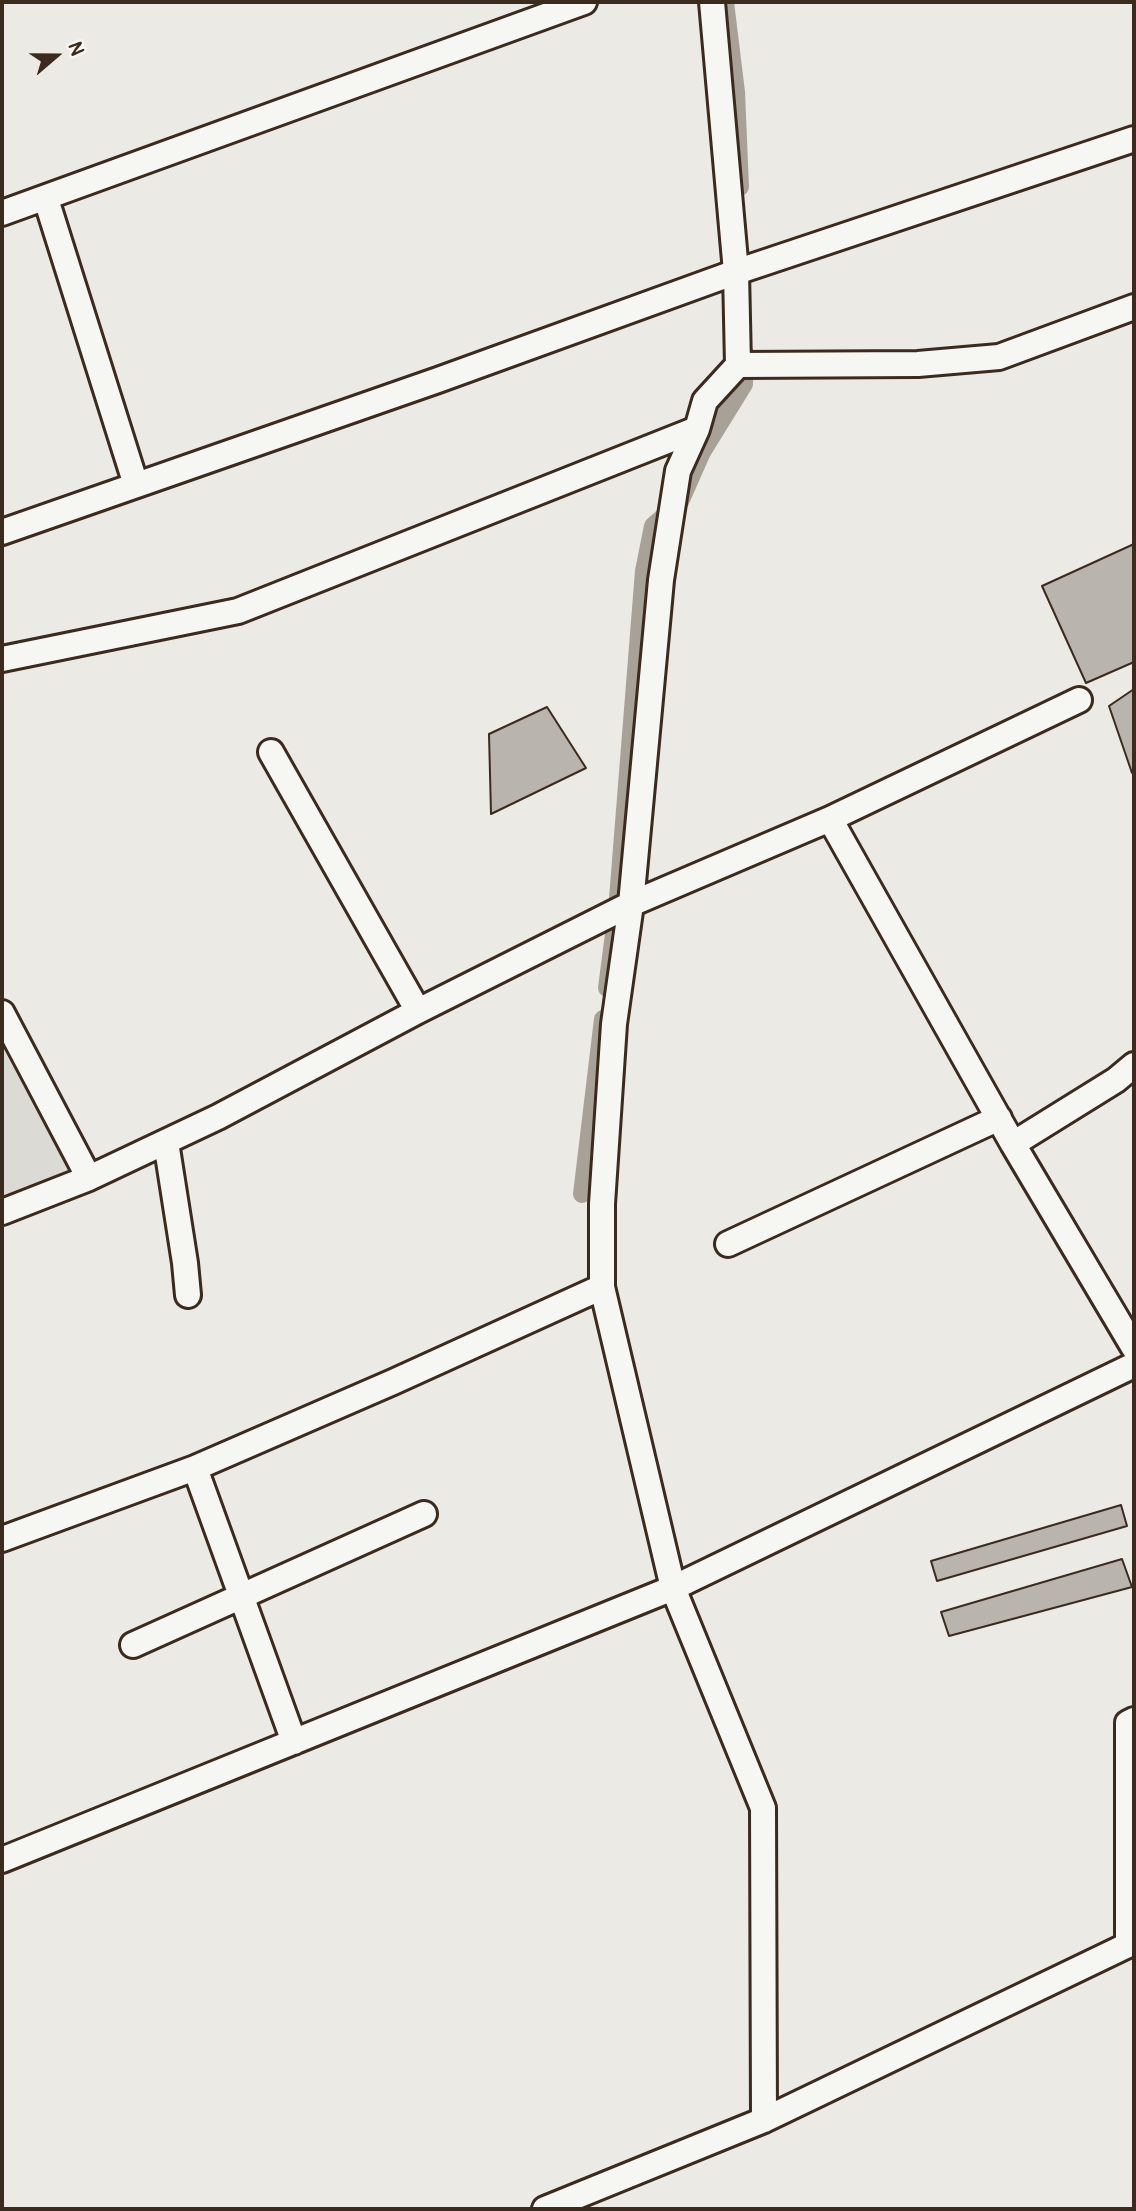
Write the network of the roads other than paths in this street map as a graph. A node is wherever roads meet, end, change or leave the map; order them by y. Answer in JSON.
{"nodes":[{"id":1,"x":584,"y":2,"type":"edge"},
{"id":2,"x":712,"y":2,"type":"edge"},
{"id":3,"x":1134,"y":139,"type":"edge"},
{"id":4,"x":46,"y":199,"type":"junction"},
{"id":5,"x":2,"y":213,"type":"edge"},
{"id":6,"x":736,"y":272,"type":"junction"},
{"id":7,"x":1134,"y":307,"type":"edge"},
{"id":8,"x":737,"y":365,"type":"junction"},
{"id":9,"x":697,"y":429,"type":"junction"},
{"id":10,"x":136,"y":485,"type":"junction"},
{"id":11,"x":2,"y":532,"type":"edge"},
{"id":12,"x":2,"y":659,"type":"edge"},
{"id":13,"x":1079,"y":700,"type":"dead end"},
{"id":14,"x":271,"y":752,"type":"dead end"},
{"id":15,"x":830,"y":819,"type":"junction"},
{"id":16,"x":631,"y":904,"type":"junction"},
{"id":17,"x":418,"y":1011,"type":"junction"},
{"id":18,"x":2,"y":1013,"type":"edge"},
{"id":19,"x":1134,"y":1065,"type":"edge"},
{"id":20,"x":999,"y":1118,"type":"junction"},
{"id":21,"x":166,"y":1142,"type":"junction"},
{"id":22,"x":1013,"y":1143,"type":"junction"},
{"id":23,"x":89,"y":1178,"type":"junction"},
{"id":24,"x":2,"y":1212,"type":"edge"},
{"id":25,"x":728,"y":1244,"type":"dead end"},
{"id":26,"x":602,"y":1287,"type":"junction"},
{"id":27,"x":188,"y":1295,"type":"dead end"},
{"id":28,"x":1134,"y":1348,"type":"edge"},
{"id":29,"x":1134,"y":1365,"type":"edge"},
{"id":30,"x":195,"y":1468,"type":"junction"},
{"id":31,"x":424,"y":1514,"type":"dead end"},
{"id":32,"x":2,"y":1539,"type":"edge"},
{"id":33,"x":673,"y":1588,"type":"junction"},
{"id":34,"x":243,"y":1595,"type":"junction"},
{"id":35,"x":133,"y":1645,"type":"dead end"},
{"id":36,"x":1134,"y":1720,"type":"edge"},
{"id":37,"x":294,"y":1742,"type":"junction"},
{"id":38,"x":2,"y":1860,"type":"edge"},
{"id":39,"x":1131,"y":1947,"type":"edge"},
{"id":40,"x":764,"y":2120,"type":"junction"},
{"id":41,"x":545,"y":2209,"type":"edge"}],
"edges":[{"from":1,"to":4,"type":"street"},
{"from":2,"to":6,"type":"street"},
{"from":3,"to":6,"type":"street"},
{"from":4,"to":5,"type":"street"},
{"from":4,"to":10,"type":"street"},
{"from":6,"to":8,"type":"street"},
{"from":6,"to":10,"type":"street"},
{"from":7,"to":8,"type":"street"},
{"from":8,"to":9,"type":"street"},
{"from":9,"to":12,"type":"street"},
{"from":9,"to":16,"type":"street"},
{"from":10,"to":11,"type":"street"},
{"from":13,"to":15,"type":"street"},
{"from":14,"to":17,"type":"street"},
{"from":15,"to":16,"type":"street"},
{"from":15,"to":20,"type":"street"},
{"from":16,"to":17,"type":"street"},
{"from":16,"to":26,"type":"street"},
{"from":17,"to":21,"type":"street"},
{"from":18,"to":23,"type":"street"},
{"from":19,"to":22,"type":"street"},
{"from":20,"to":22,"type":"street"},
{"from":20,"to":25,"type":"street"},
{"from":21,"to":23,"type":"street"},
{"from":21,"to":27,"type":"street"},
{"from":22,"to":28,"type":"street"},
{"from":23,"to":24,"type":"street"},
{"from":26,"to":30,"type":"street"},
{"from":26,"to":33,"type":"street"},
{"from":29,"to":33,"type":"street"},
{"from":30,"to":32,"type":"street"},
{"from":30,"to":34,"type":"street"},
{"from":31,"to":34,"type":"street"},
{"from":33,"to":37,"type":"street"},
{"from":33,"to":40,"type":"street"},
{"from":34,"to":35,"type":"street"},
{"from":34,"to":37,"type":"street"},
{"from":36,"to":39,"type":"street"},
{"from":37,"to":38,"type":"street"},
{"from":39,"to":40,"type":"street"},
{"from":40,"to":41,"type":"street"}]}
